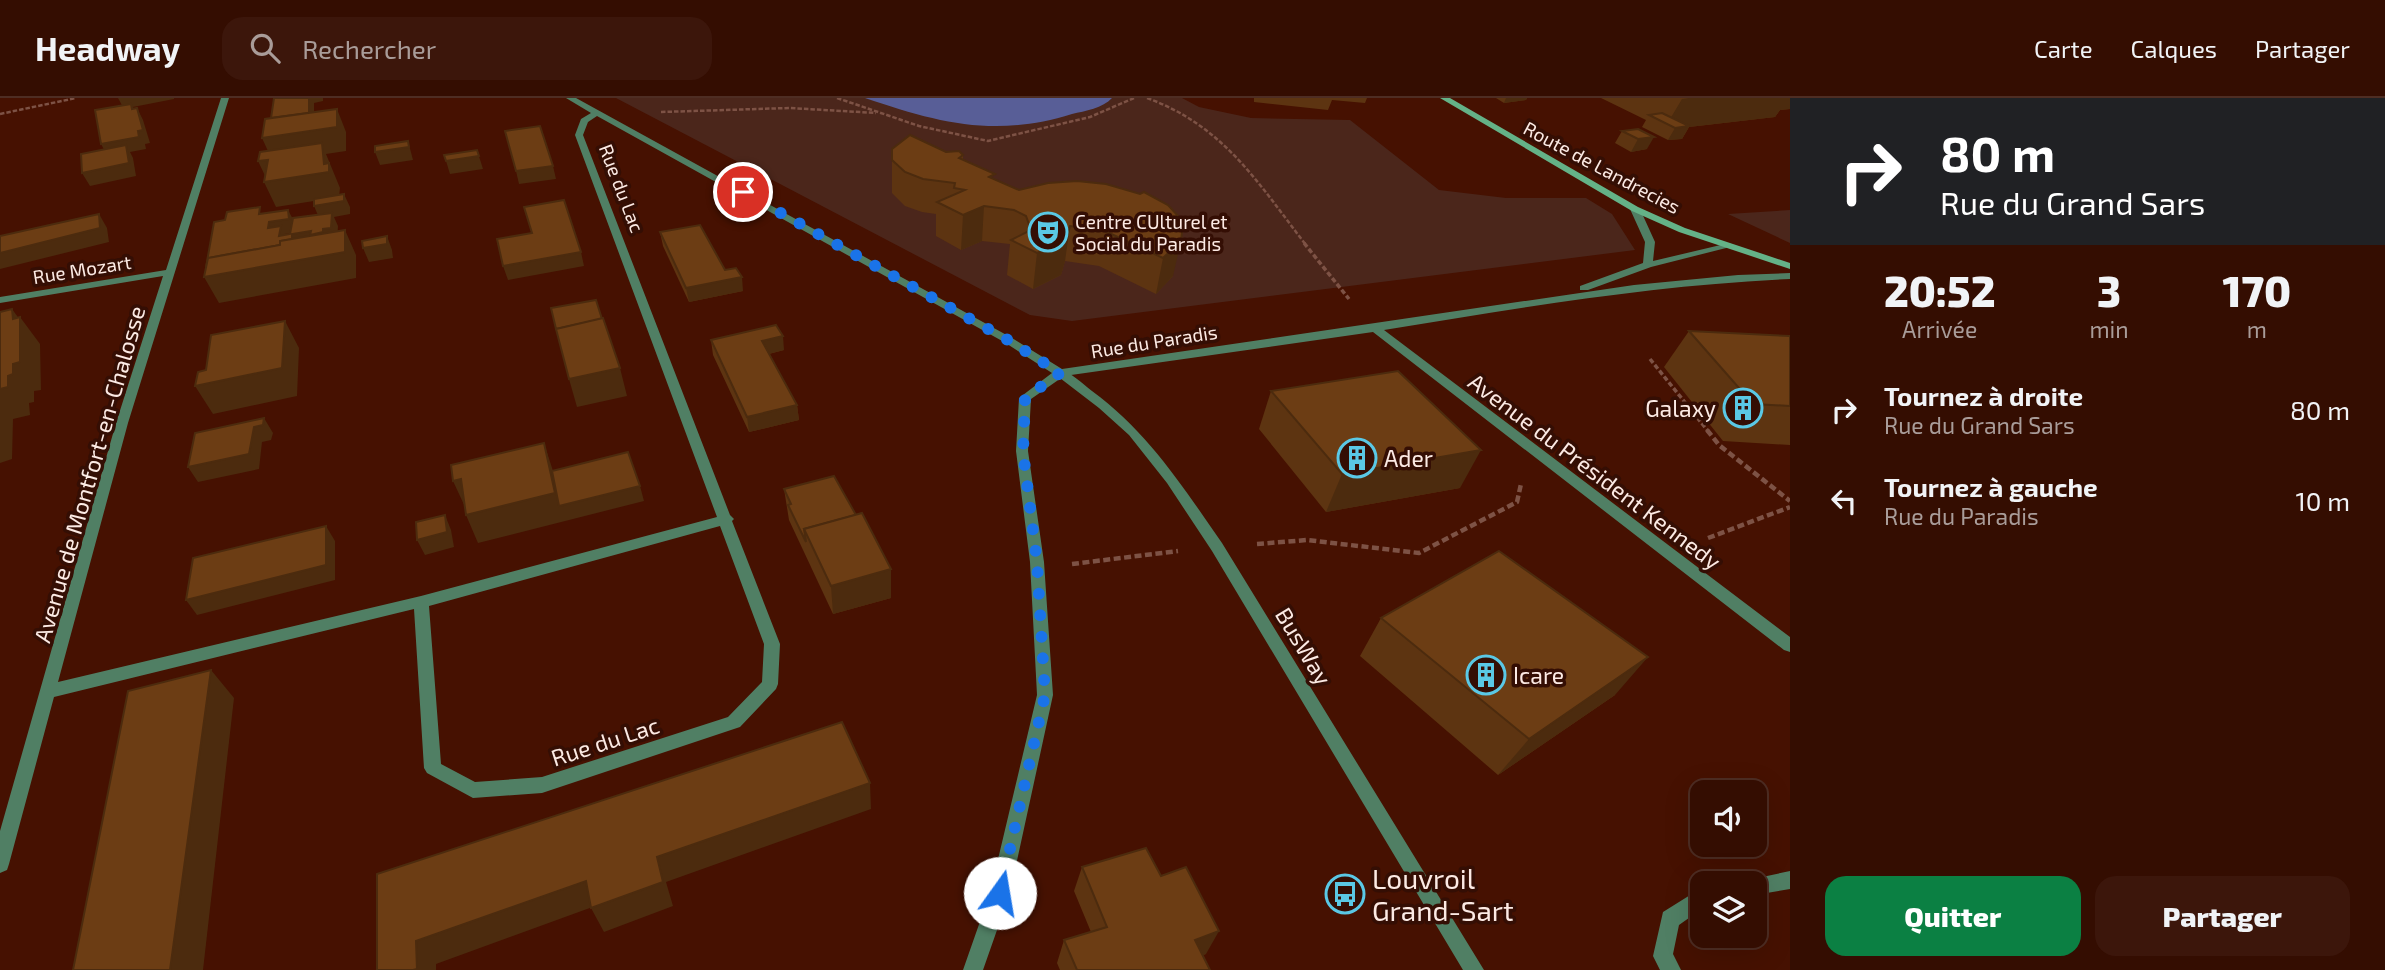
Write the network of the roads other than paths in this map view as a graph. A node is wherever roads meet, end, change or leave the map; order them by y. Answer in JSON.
{"nodes":[{"id":1,"x":225,"y":98,"type":"edge"},
{"id":2,"x":570,"y":98,"type":"edge"},
{"id":3,"x":1444,"y":98,"type":"edge"},
{"id":4,"x":597,"y":113,"type":"junction"},
{"id":5,"x":1635,"y":209,"type":"junction"},
{"id":6,"x":1729,"y":246,"type":"junction"},
{"id":7,"x":1648,"y":265,"type":"junction"},
{"id":8,"x":1790,"y":266,"type":"edge"},
{"id":9,"x":169,"y":272,"type":"junction"},
{"id":10,"x":1790,"y":276,"type":"edge"},
{"id":11,"x":1560,"y":297,"type":"junction"},
{"id":12,"x":0,"y":300,"type":"edge"},
{"id":13,"x":1375,"y":328,"type":"junction"},
{"id":14,"x":1060,"y":373,"type":"junction"},
{"id":15,"x":727,"y":519,"type":"junction"},
{"id":16,"x":421,"y":602,"type":"junction"},
{"id":17,"x":1790,"y":646,"type":"edge"},
{"id":18,"x":50,"y":691,"type":"junction"},
{"id":19,"x":0,"y":864,"type":"edge"},
{"id":20,"x":1790,"y":880,"type":"edge"},
{"id":21,"x":1767,"y":884,"type":"edge"},
{"id":22,"x":1690,"y":905,"type":"edge"},
{"id":23,"x":973,"y":970,"type":"edge"},
{"id":24,"x":1474,"y":970,"type":"edge"},
{"id":25,"x":1671,"y":970,"type":"edge"}],
"edges":[{"from":1,"to":9,"type":"street","name":"Avenue de Montfort-en-Chalosse"},
{"from":2,"to":4,"type":"street"},
{"from":3,"to":5,"type":"main road","name":"Route de Landrecies"},
{"from":4,"to":14,"type":"street"},
{"from":4,"to":15,"type":"street","name":"Rue du Lac"},
{"from":5,"to":6,"type":"main road","name":"Route de Landrecies"},
{"from":5,"to":7,"type":"street"},
{"from":6,"to":7,"type":"street","name":"Rue du Paradis"},
{"from":6,"to":8,"type":"main road","name":"Route de Landrecies"},
{"from":7,"to":11,"type":"street","name":"Rue du Paradis"},
{"from":9,"to":12,"type":"street","name":"Rue Mozart"},
{"from":9,"to":18,"type":"street","name":"Avenue de Montfort-en-Chalosse"},
{"from":10,"to":11,"type":"street","name":"Rue du Paradis"},
{"from":11,"to":13,"type":"street","name":"Rue du Paradis"},
{"from":13,"to":14,"type":"street","name":"Rue du Paradis"},
{"from":13,"to":17,"type":"street","name":"Avenue du Président Kennedy"},
{"from":14,"to":23,"type":"street"},
{"from":14,"to":24,"type":"street","name":"BusWay"},
{"from":15,"to":16,"type":"street"},
{"from":15,"to":16,"type":"street","name":"Rue du Lac"},
{"from":16,"to":18,"type":"street"},
{"from":18,"to":19,"type":"street","name":"Avenue de Montfort-en-Chalosse"},
{"from":20,"to":21,"type":"street"},
{"from":22,"to":25,"type":"street"}]}
